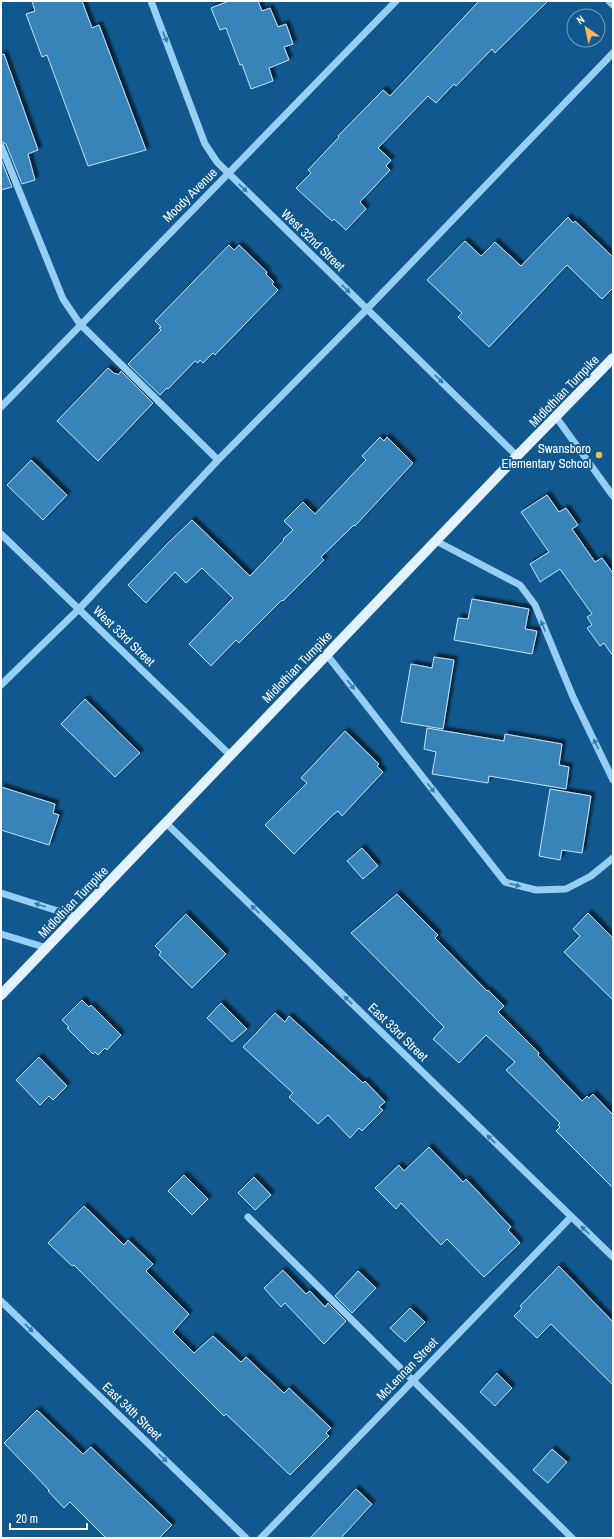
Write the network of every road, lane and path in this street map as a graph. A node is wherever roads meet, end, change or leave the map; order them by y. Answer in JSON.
{"nodes":[{"id":1,"x":151,"y":1,"type":"edge"},
{"id":2,"x":396,"y":1,"type":"edge"},
{"id":3,"x":609,"y":1,"type":"edge"},
{"id":4,"x":613,"y":5,"type":"edge"},
{"id":5,"x":613,"y":53,"type":"edge"},
{"id":6,"x":1,"y":146,"type":"edge"},
{"id":7,"x":228,"y":174,"type":"junction"},
{"id":8,"x":367,"y":309,"type":"junction"},
{"id":9,"x":80,"y":324,"type":"junction"},
{"id":10,"x":613,"y":358,"type":"edge"},
{"id":11,"x":1,"y":407,"type":"edge"},
{"id":12,"x":556,"y":417,"type":"junction"},
{"id":13,"x":517,"y":456,"type":"junction"},
{"id":14,"x":218,"y":460,"type":"junction"},
{"id":15,"x":613,"y":496,"type":"edge"},
{"id":16,"x":1,"y":534,"type":"edge"},
{"id":17,"x":436,"y":541,"type":"junction"},
{"id":18,"x":79,"y":609,"type":"junction"},
{"id":19,"x":327,"y":655,"type":"junction"},
{"id":20,"x":1,"y":685,"type":"edge"},
{"id":21,"x":230,"y":756,"type":"junction"},
{"id":22,"x":613,"y":780,"type":"edge"},
{"id":23,"x":166,"y":823,"type":"junction"},
{"id":24,"x":613,"y":858,"type":"edge"},
{"id":25,"x":1,"y":893,"type":"edge"},
{"id":26,"x":77,"y":917,"type":"junction"},
{"id":27,"x":1,"y":934,"type":"edge"},
{"id":28,"x":47,"y":948,"type":"junction"},
{"id":29,"x":1,"y":995,"type":"edge"},
{"id":30,"x":248,"y":1217,"type":"dead end"},
{"id":31,"x":571,"y":1217,"type":"junction"},
{"id":32,"x":613,"y":1257,"type":"edge"},
{"id":33,"x":1,"y":1301,"type":"edge"},
{"id":34,"x":413,"y":1380,"type":"junction"},
{"id":35,"x":246,"y":1538,"type":"edge"},
{"id":36,"x":261,"y":1538,"type":"edge"},
{"id":37,"x":572,"y":1538,"type":"edge"}],
"edges":[{"from":1,"to":7,"type":"street","name":"West 32nd Street","one_way":true},
{"from":2,"to":7,"type":"street","name":"Moody Avenue"},
{"from":3,"to":4,"type":"street"},
{"from":5,"to":8,"type":"street"},
{"from":6,"to":9,"type":"street"},
{"from":7,"to":8,"type":"street","name":"West 32nd Street","one_way":true},
{"from":7,"to":9,"type":"street","name":"Moody Avenue"},
{"from":8,"to":13,"type":"street","name":"West 32nd Street","one_way":true},
{"from":8,"to":14,"type":"street"},
{"from":9,"to":11,"type":"street","name":"Moody Avenue"},
{"from":9,"to":14,"type":"street"},
{"from":10,"to":12,"type":"main road","name":"Midlothian Turnpike"},
{"from":12,"to":13,"type":"main road","name":"Midlothian Turnpike"},
{"from":12,"to":15,"type":"street"},
{"from":13,"to":17,"type":"main road","name":"Midlothian Turnpike"},
{"from":14,"to":18,"type":"street"},
{"from":16,"to":18,"type":"street","name":"West 33rd Street"},
{"from":17,"to":19,"type":"main road","name":"Midlothian Turnpike"},
{"from":22,"to":17,"type":"street","one_way":true},
{"from":18,"to":20,"type":"street"},
{"from":18,"to":21,"type":"street","name":"West 33rd Street"},
{"from":19,"to":21,"type":"main road","name":"Midlothian Turnpike"},
{"from":19,"to":24,"type":"street","one_way":true},
{"from":21,"to":23,"type":"main road","name":"Midlothian Turnpike"},
{"from":23,"to":26,"type":"main road","name":"Midlothian Turnpike"},
{"from":31,"to":23,"type":"street","name":"East 33rd Street","one_way":true},
{"from":26,"to":25,"type":"street","one_way":true},
{"from":26,"to":28,"type":"main road","name":"Midlothian Turnpike"},
{"from":27,"to":28,"type":"street"},
{"from":28,"to":29,"type":"main road","name":"Midlothian Turnpike"},
{"from":30,"to":34,"type":"street"},
{"from":32,"to":31,"type":"street","name":"East 33rd Street","one_way":true},
{"from":31,"to":34,"type":"street","name":"McLennan Street"},
{"from":33,"to":35,"type":"street","name":"East 34th Street","one_way":true},
{"from":34,"to":36,"type":"street","name":"McLennan Street"},
{"from":34,"to":37,"type":"street"}]}
